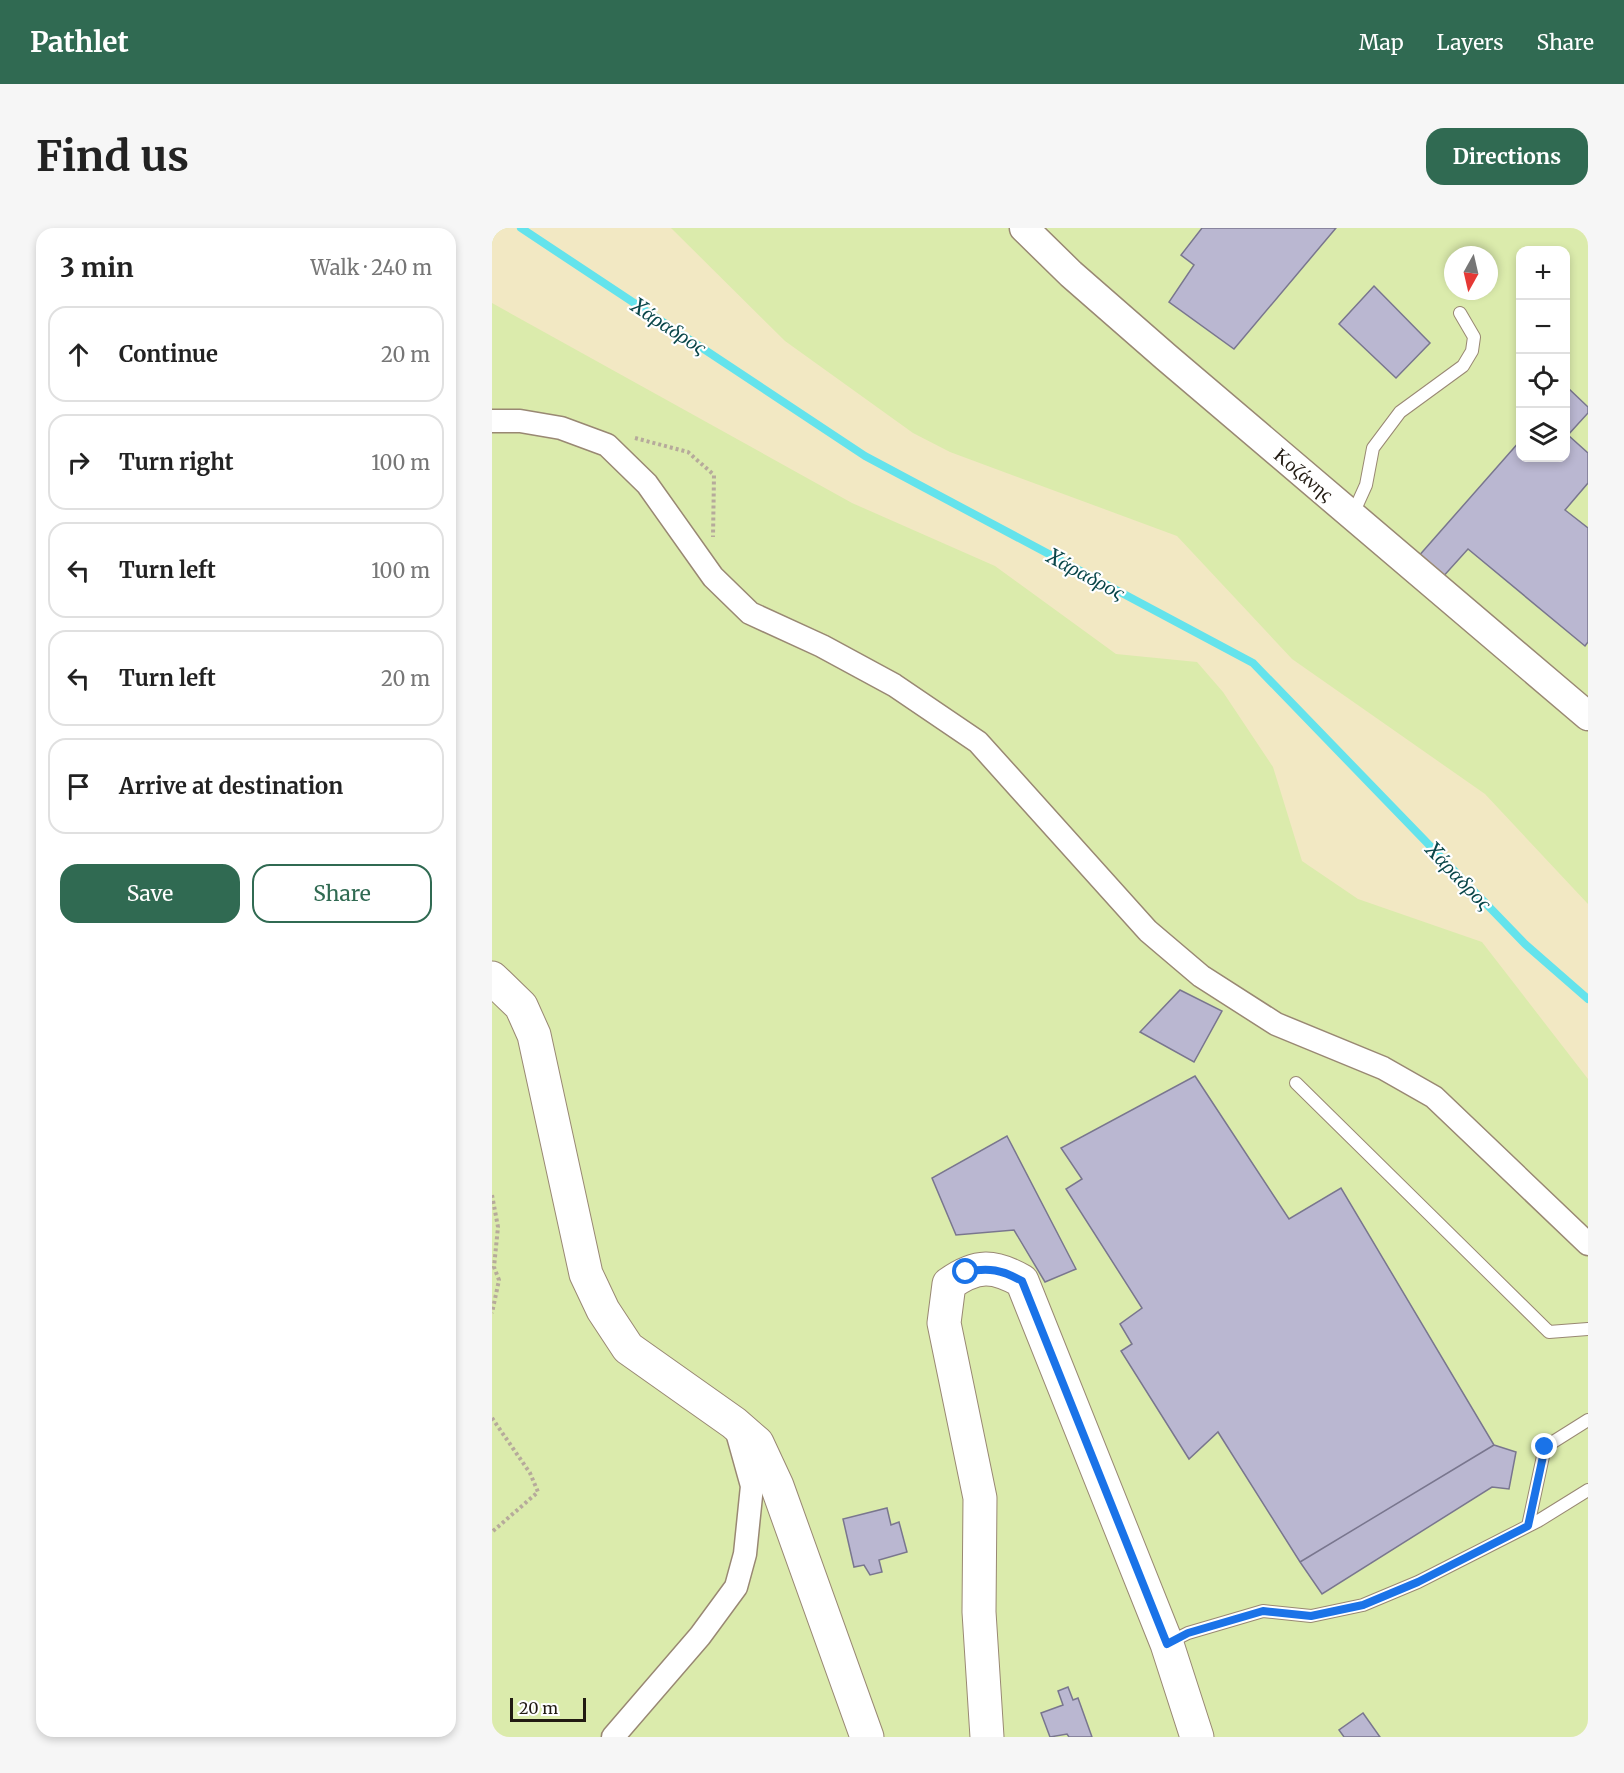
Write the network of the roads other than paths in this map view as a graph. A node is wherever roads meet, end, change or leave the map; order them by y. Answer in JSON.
{"nodes":[{"id":1,"x":1024,"y":228,"type":"edge"},
{"id":2,"x":1460,"y":313,"type":"dead end"},
{"id":3,"x":492,"y":421,"type":"edge"},
{"id":4,"x":1352,"y":516,"type":"junction"},
{"id":5,"x":1588,"y":716,"type":"edge"},
{"id":6,"x":492,"y":978,"type":"edge"},
{"id":7,"x":1296,"y":1083,"type":"dead end"},
{"id":8,"x":1588,"y":1244,"type":"edge"},
{"id":9,"x":1588,"y":1329,"type":"edge"},
{"id":10,"x":1588,"y":1420,"type":"edge"},
{"id":11,"x":734,"y":1423,"type":"junction"},
{"id":12,"x":1588,"y":1490,"type":"edge"},
{"id":13,"x":1528,"y":1526,"type":"junction"},
{"id":14,"x":1167,"y":1644,"type":"junction"},
{"id":15,"x":614,"y":1737,"type":"edge"},
{"id":16,"x":867,"y":1737,"type":"edge"},
{"id":17,"x":987,"y":1737,"type":"edge"},
{"id":18,"x":1197,"y":1737,"type":"edge"}],
"edges":[{"from":1,"to":4,"type":"street","name":"Κοζάνης"},
{"from":2,"to":4,"type":"lane"},
{"from":3,"to":8,"type":"street"},
{"from":4,"to":5,"type":"street","name":"Κοζάνης"},
{"from":6,"to":11,"type":"main road"},
{"from":7,"to":9,"type":"lane"},
{"from":10,"to":13,"type":"lane"},
{"from":11,"to":15,"type":"street"},
{"from":11,"to":16,"type":"main road"},
{"from":12,"to":13,"type":"lane"},
{"from":13,"to":14,"type":"lane"},
{"from":14,"to":17,"type":"main road"},
{"from":14,"to":18,"type":"main road"}]}
